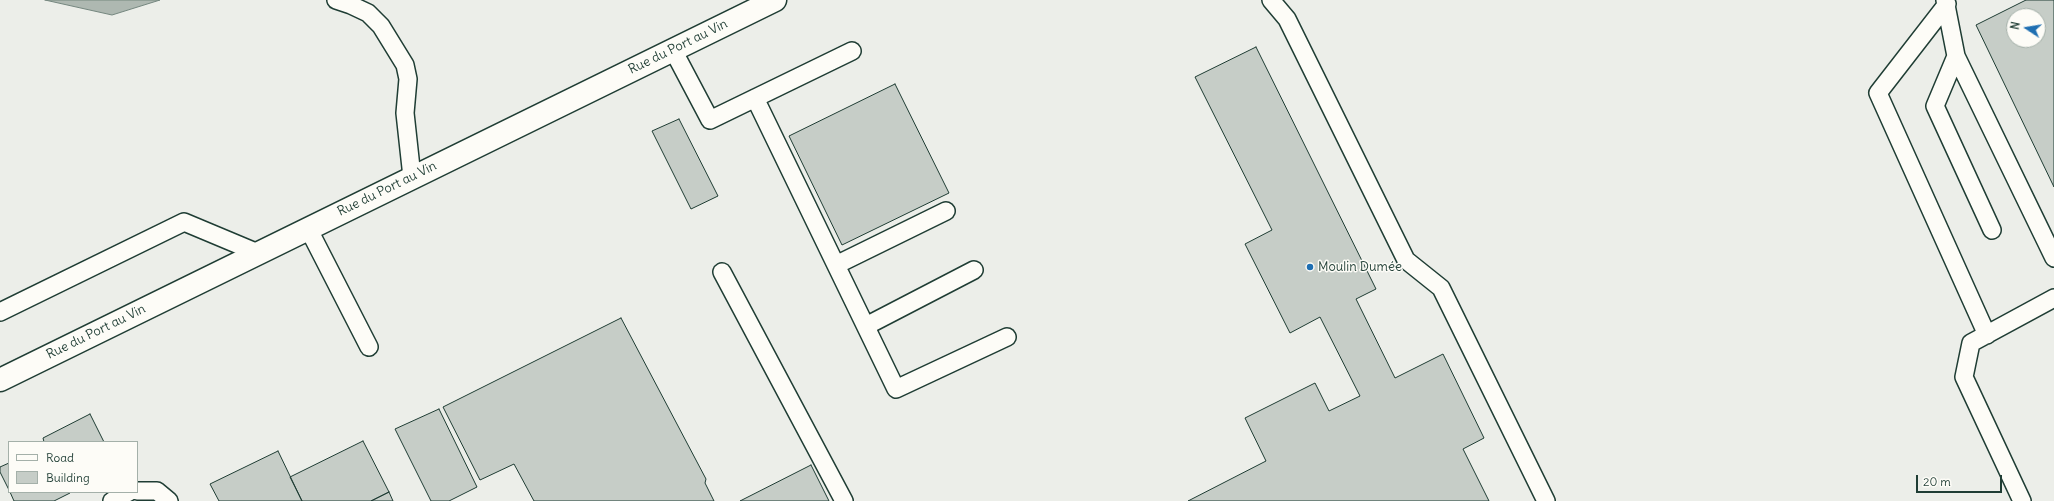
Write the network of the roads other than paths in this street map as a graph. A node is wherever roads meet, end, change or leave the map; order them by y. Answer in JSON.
{"nodes":[{"id":1,"x":336,"y":0,"type":"edge"},
{"id":2,"x":775,"y":0,"type":"edge"},
{"id":3,"x":1271,"y":0,"type":"edge"},
{"id":4,"x":1946,"y":2,"type":"edge"},
{"id":5,"x":672,"y":50,"type":"junction"},
{"id":6,"x":852,"y":50,"type":"dead end"},
{"id":7,"x":1956,"y":56,"type":"junction"},
{"id":8,"x":754,"y":98,"type":"junction"},
{"id":9,"x":412,"y":177,"type":"junction"},
{"id":10,"x":946,"y":211,"type":"dead end"},
{"id":11,"x":308,"y":228,"type":"junction"},
{"id":12,"x":1992,"y":230,"type":"dead end"},
{"id":13,"x":258,"y":253,"type":"junction"},
{"id":14,"x":2054,"y":258,"type":"edge"},
{"id":15,"x":836,"y":264,"type":"junction"},
{"id":16,"x":974,"y":270,"type":"dead end"},
{"id":17,"x":722,"y":272,"type":"dead end"},
{"id":18,"x":2054,"y":298,"type":"edge"},
{"id":19,"x":0,"y":312,"type":"edge"},
{"id":20,"x":866,"y":326,"type":"junction"},
{"id":21,"x":1987,"y":335,"type":"junction"},
{"id":22,"x":1007,"y":337,"type":"dead end"},
{"id":23,"x":368,"y":347,"type":"dead end"},
{"id":24,"x":0,"y":380,"type":"edge"},
{"id":25,"x":138,"y":491,"type":"edge"},
{"id":26,"x":127,"y":493,"type":"edge"},
{"id":27,"x":112,"y":501,"type":"edge"},
{"id":28,"x":169,"y":501,"type":"edge"},
{"id":29,"x":844,"y":501,"type":"edge"},
{"id":30,"x":1546,"y":501,"type":"edge"},
{"id":31,"x":2022,"y":501,"type":"edge"}],
"edges":[{"from":1,"to":9,"type":"lane"},
{"from":2,"to":5,"type":"street","name":"Rue du Port au Vin"},
{"from":3,"to":30,"type":"lane"},
{"from":4,"to":7,"type":"lane"},
{"from":4,"to":21,"type":"lane"},
{"from":5,"to":8,"type":"lane"},
{"from":5,"to":9,"type":"street","name":"Rue du Port au Vin"},
{"from":6,"to":8,"type":"lane"},
{"from":7,"to":12,"type":"lane"},
{"from":7,"to":14,"type":"lane"},
{"from":8,"to":15,"type":"lane"},
{"from":9,"to":11,"type":"street","name":"Rue du Port au Vin"},
{"from":10,"to":15,"type":"lane"},
{"from":11,"to":13,"type":"street","name":"Rue du Port au Vin"},
{"from":11,"to":23,"type":"lane"},
{"from":13,"to":19,"type":"lane"},
{"from":13,"to":24,"type":"street","name":"Rue du Port au Vin"},
{"from":15,"to":20,"type":"lane"},
{"from":16,"to":20,"type":"lane"},
{"from":17,"to":29,"type":"lane"},
{"from":18,"to":21,"type":"lane"},
{"from":20,"to":22,"type":"lane"},
{"from":21,"to":31,"type":"lane"},
{"from":25,"to":28,"type":"lane"},
{"from":26,"to":27,"type":"lane"}]}
